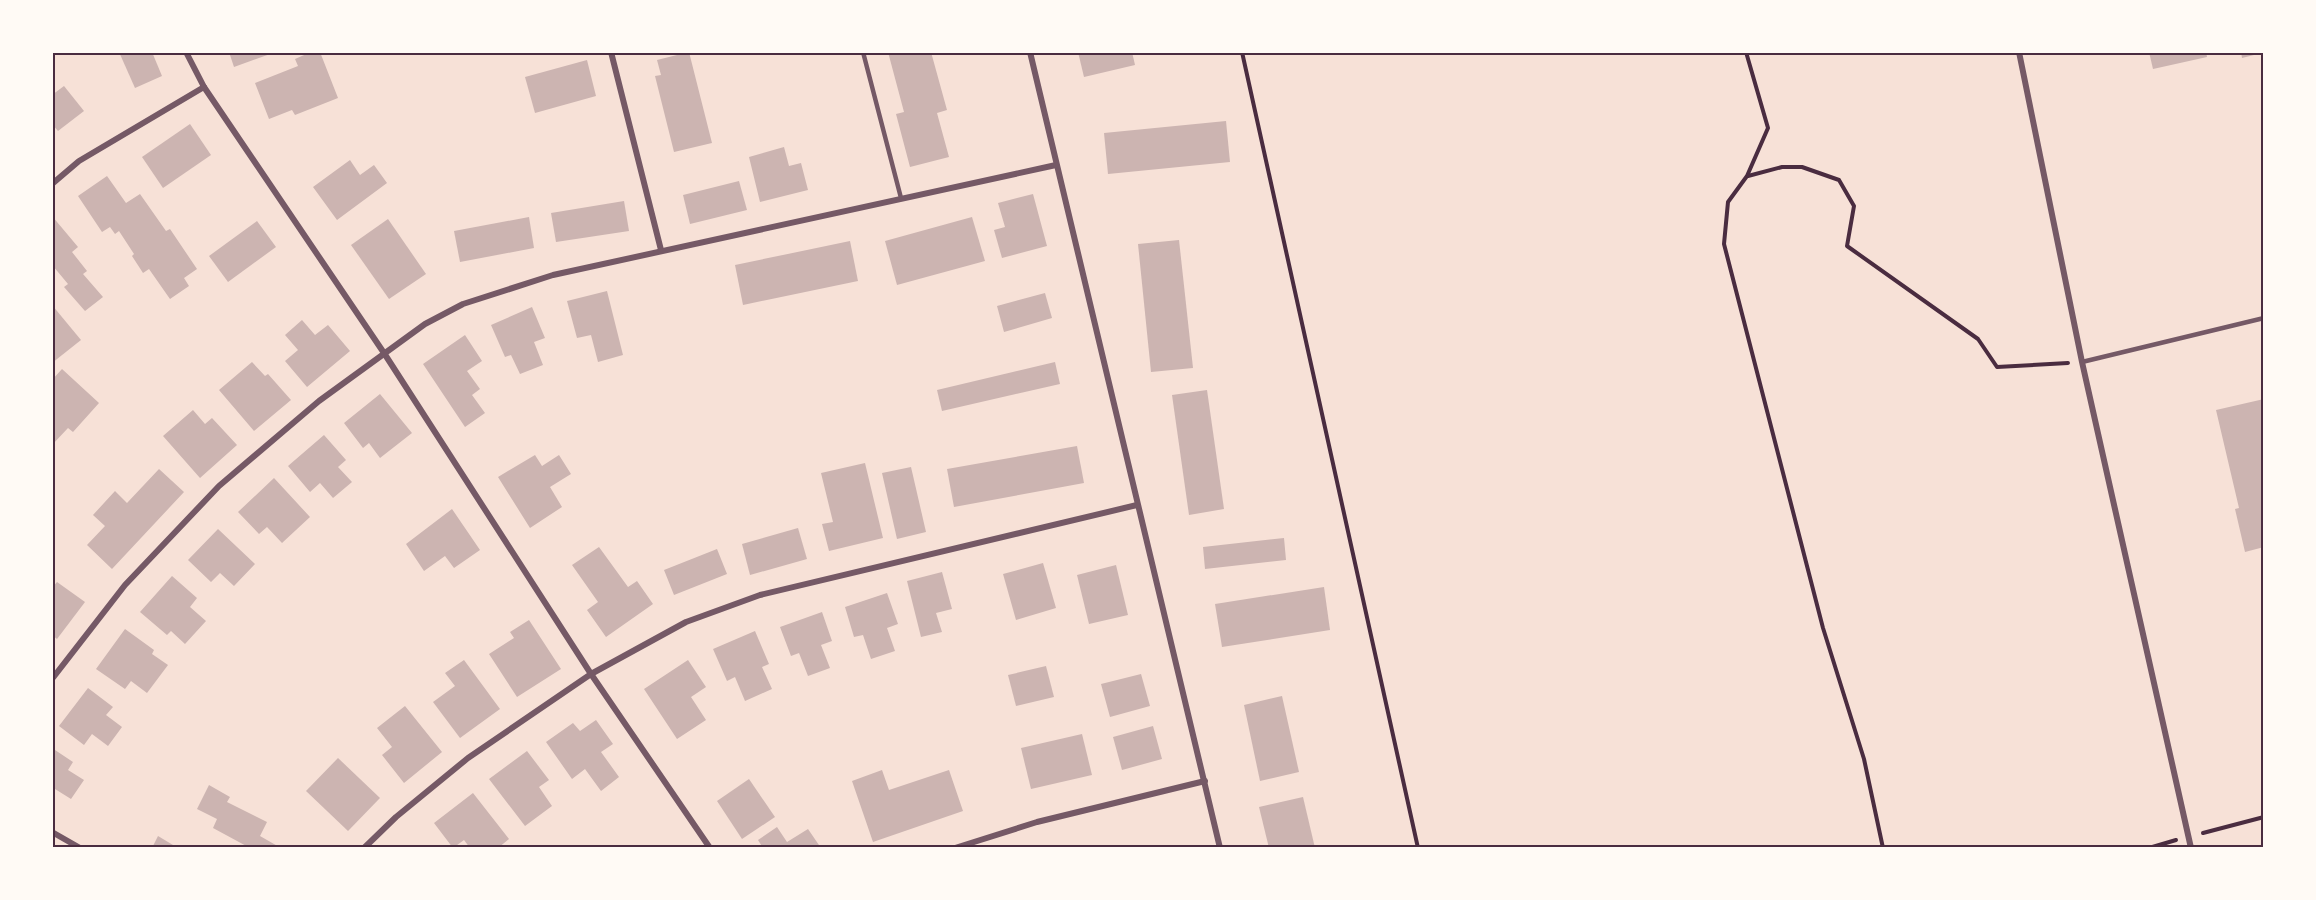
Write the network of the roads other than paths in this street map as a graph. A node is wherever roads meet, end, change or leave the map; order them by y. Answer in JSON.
{"nodes":[{"id":1,"x":186,"y":52,"type":"edge"},
{"id":2,"x":611,"y":52,"type":"edge"},
{"id":3,"x":863,"y":52,"type":"edge"},
{"id":4,"x":1030,"y":52,"type":"edge"},
{"id":5,"x":2019,"y":52,"type":"edge"},
{"id":6,"x":204,"y":87,"type":"junction"},
{"id":7,"x":1056,"y":165,"type":"junction"},
{"id":8,"x":52,"y":184,"type":"edge"},
{"id":9,"x":901,"y":198,"type":"junction"},
{"id":10,"x":661,"y":250,"type":"junction"},
{"id":11,"x":2264,"y":318,"type":"edge"},
{"id":12,"x":384,"y":353,"type":"junction"},
{"id":13,"x":2082,"y":362,"type":"junction"},
{"id":14,"x":1137,"y":506,"type":"junction"},
{"id":15,"x":591,"y":674,"type":"junction"},
{"id":16,"x":52,"y":679,"type":"edge"},
{"id":17,"x":1205,"y":781,"type":"junction"},
{"id":18,"x":52,"y":832,"type":"edge"},
{"id":19,"x":80,"y":848,"type":"edge"},
{"id":20,"x":364,"y":848,"type":"edge"},
{"id":21,"x":710,"y":848,"type":"edge"},
{"id":22,"x":955,"y":848,"type":"edge"},
{"id":23,"x":1220,"y":848,"type":"edge"},
{"id":24,"x":2191,"y":848,"type":"edge"}],
"edges":[{"from":1,"to":6,"type":"street"},
{"from":2,"to":10,"type":"street"},
{"from":3,"to":9,"type":"lane"},
{"from":4,"to":7,"type":"street"},
{"from":5,"to":13,"type":"street"},
{"from":6,"to":8,"type":"street"},
{"from":6,"to":12,"type":"street"},
{"from":7,"to":9,"type":"street"},
{"from":7,"to":14,"type":"street"},
{"from":9,"to":10,"type":"street"},
{"from":10,"to":12,"type":"street"},
{"from":11,"to":13,"type":"lane"},
{"from":12,"to":15,"type":"street"},
{"from":12,"to":16,"type":"street"},
{"from":13,"to":24,"type":"street"},
{"from":14,"to":15,"type":"street"},
{"from":14,"to":17,"type":"street"},
{"from":15,"to":20,"type":"street"},
{"from":15,"to":21,"type":"street"},
{"from":17,"to":22,"type":"street"},
{"from":17,"to":23,"type":"street"},
{"from":18,"to":19,"type":"street"}]}
